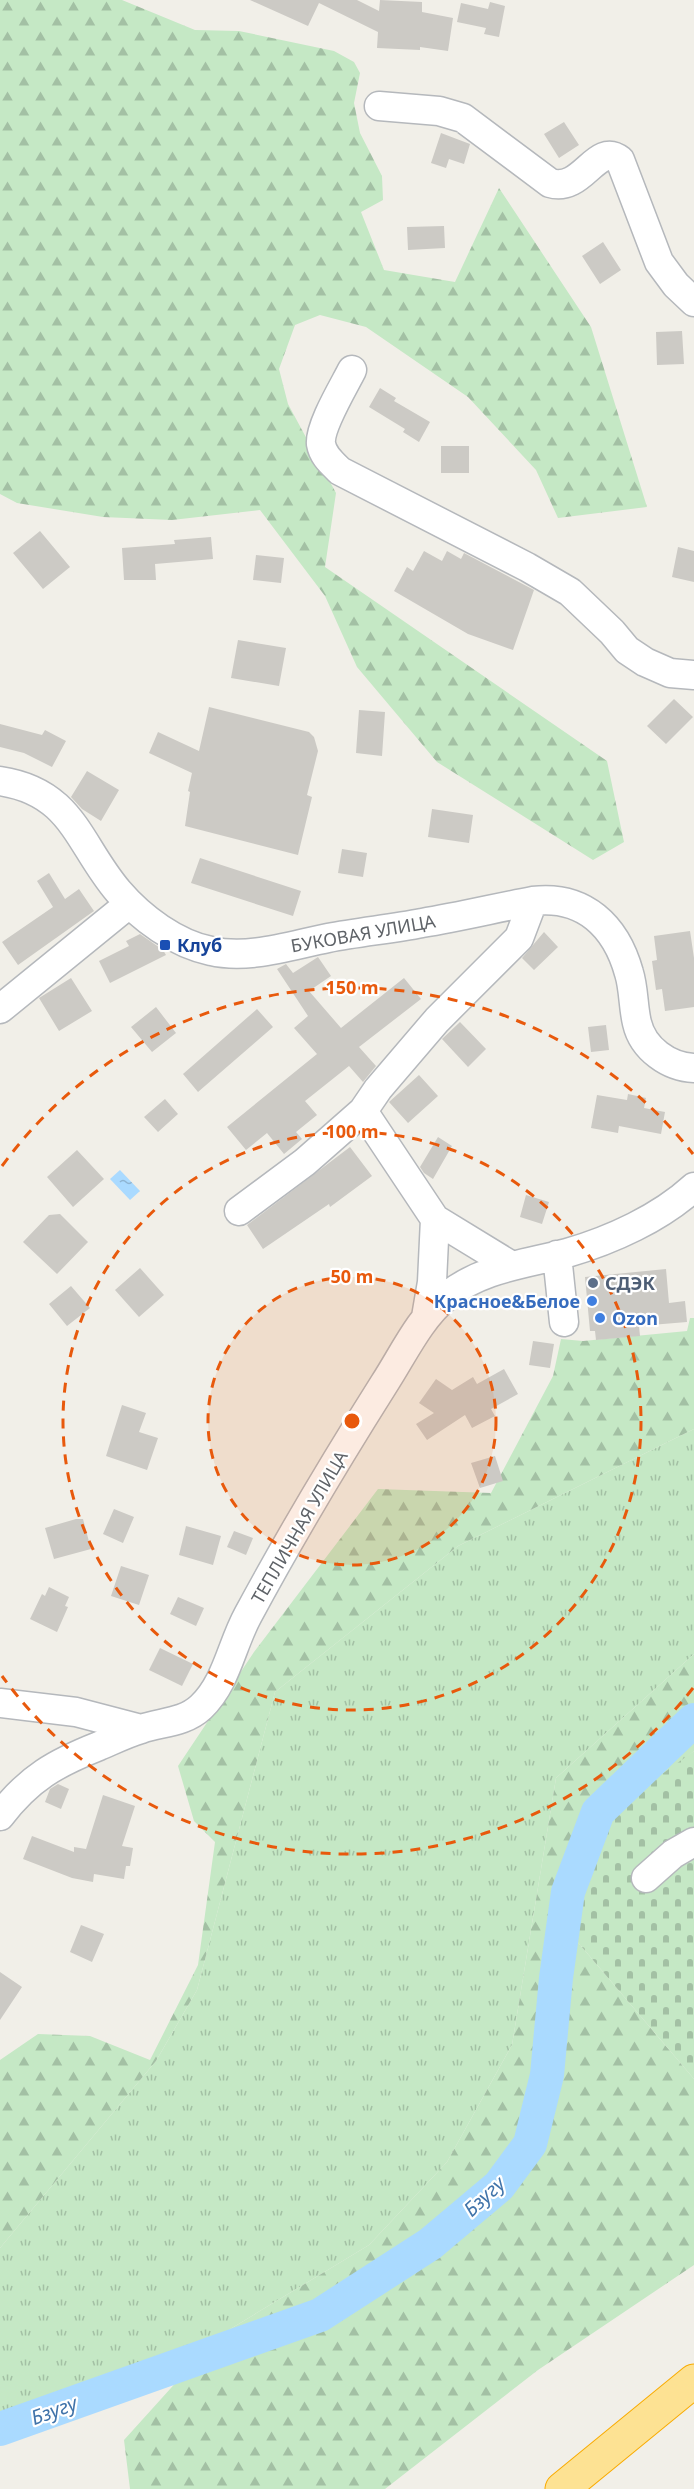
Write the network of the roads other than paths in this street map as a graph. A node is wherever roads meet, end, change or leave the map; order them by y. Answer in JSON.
{"nodes":[{"id":1,"x":379,"y":106,"type":"dead end"},
{"id":2,"x":694,"y":302,"type":"edge"},
{"id":3,"x":352,"y":370,"type":"dead end"},
{"id":4,"x":694,"y":675,"type":"edge"},
{"id":5,"x":0,"y":782,"type":"edge"},
{"id":6,"x":533,"y":901,"type":"junction"},
{"id":7,"x":129,"y":904,"type":"junction"},
{"id":8,"x":0,"y":1009,"type":"edge"},
{"id":9,"x":694,"y":1068,"type":"edge"},
{"id":10,"x":363,"y":1111,"type":"junction"},
{"id":11,"x":691,"y":1194,"type":"edge"},
{"id":12,"x":239,"y":1211,"type":"dead end"},
{"id":13,"x":435,"y":1219,"type":"junction"},
{"id":14,"x":557,"y":1255,"type":"junction"},
{"id":15,"x":512,"y":1266,"type":"junction"},
{"id":16,"x":426,"y":1317,"type":"junction"},
{"id":17,"x":564,"y":1322,"type":"dead end"},
{"id":18,"x":0,"y":1703,"type":"edge"},
{"id":19,"x":141,"y":1729,"type":"junction"},
{"id":20,"x":0,"y":1816,"type":"edge"},
{"id":21,"x":694,"y":1842,"type":"edge"},
{"id":22,"x":646,"y":1878,"type":"dead end"},
{"id":23,"x":694,"y":2381,"type":"edge"},
{"id":24,"x":562,"y":2489,"type":"edge"}],
"edges":[{"from":1,"to":2,"type":"street"},
{"from":3,"to":4,"type":"street"},
{"from":5,"to":7,"type":"street","name":"БУКОВАЯ УЛИЦА"},
{"from":6,"to":7,"type":"street","name":"БУКОВАЯ УЛИЦА"},
{"from":6,"to":9,"type":"street","name":"БУКОВАЯ УЛИЦА"},
{"from":6,"to":10,"type":"street"},
{"from":7,"to":8,"type":"street"},
{"from":10,"to":12,"type":"street"},
{"from":10,"to":13,"type":"street"},
{"from":11,"to":14,"type":"street","name":"ТЕПЛИЧНАЯ УЛИЦА"},
{"from":13,"to":15,"type":"street"},
{"from":13,"to":16,"type":"street"},
{"from":14,"to":15,"type":"street","name":"ТЕПЛИЧНАЯ УЛИЦА"},
{"from":14,"to":17,"type":"street"},
{"from":15,"to":16,"type":"street","name":"ТЕПЛИЧНАЯ УЛИЦА"},
{"from":16,"to":19,"type":"street","name":"ТЕПЛИЧНАЯ УЛИЦА"},
{"from":18,"to":19,"type":"street"},
{"from":19,"to":20,"type":"street","name":"ТЕПЛИЧНАЯ УЛИЦА"},
{"from":21,"to":22,"type":"street"},
{"from":23,"to":24,"type":"highway"}]}
